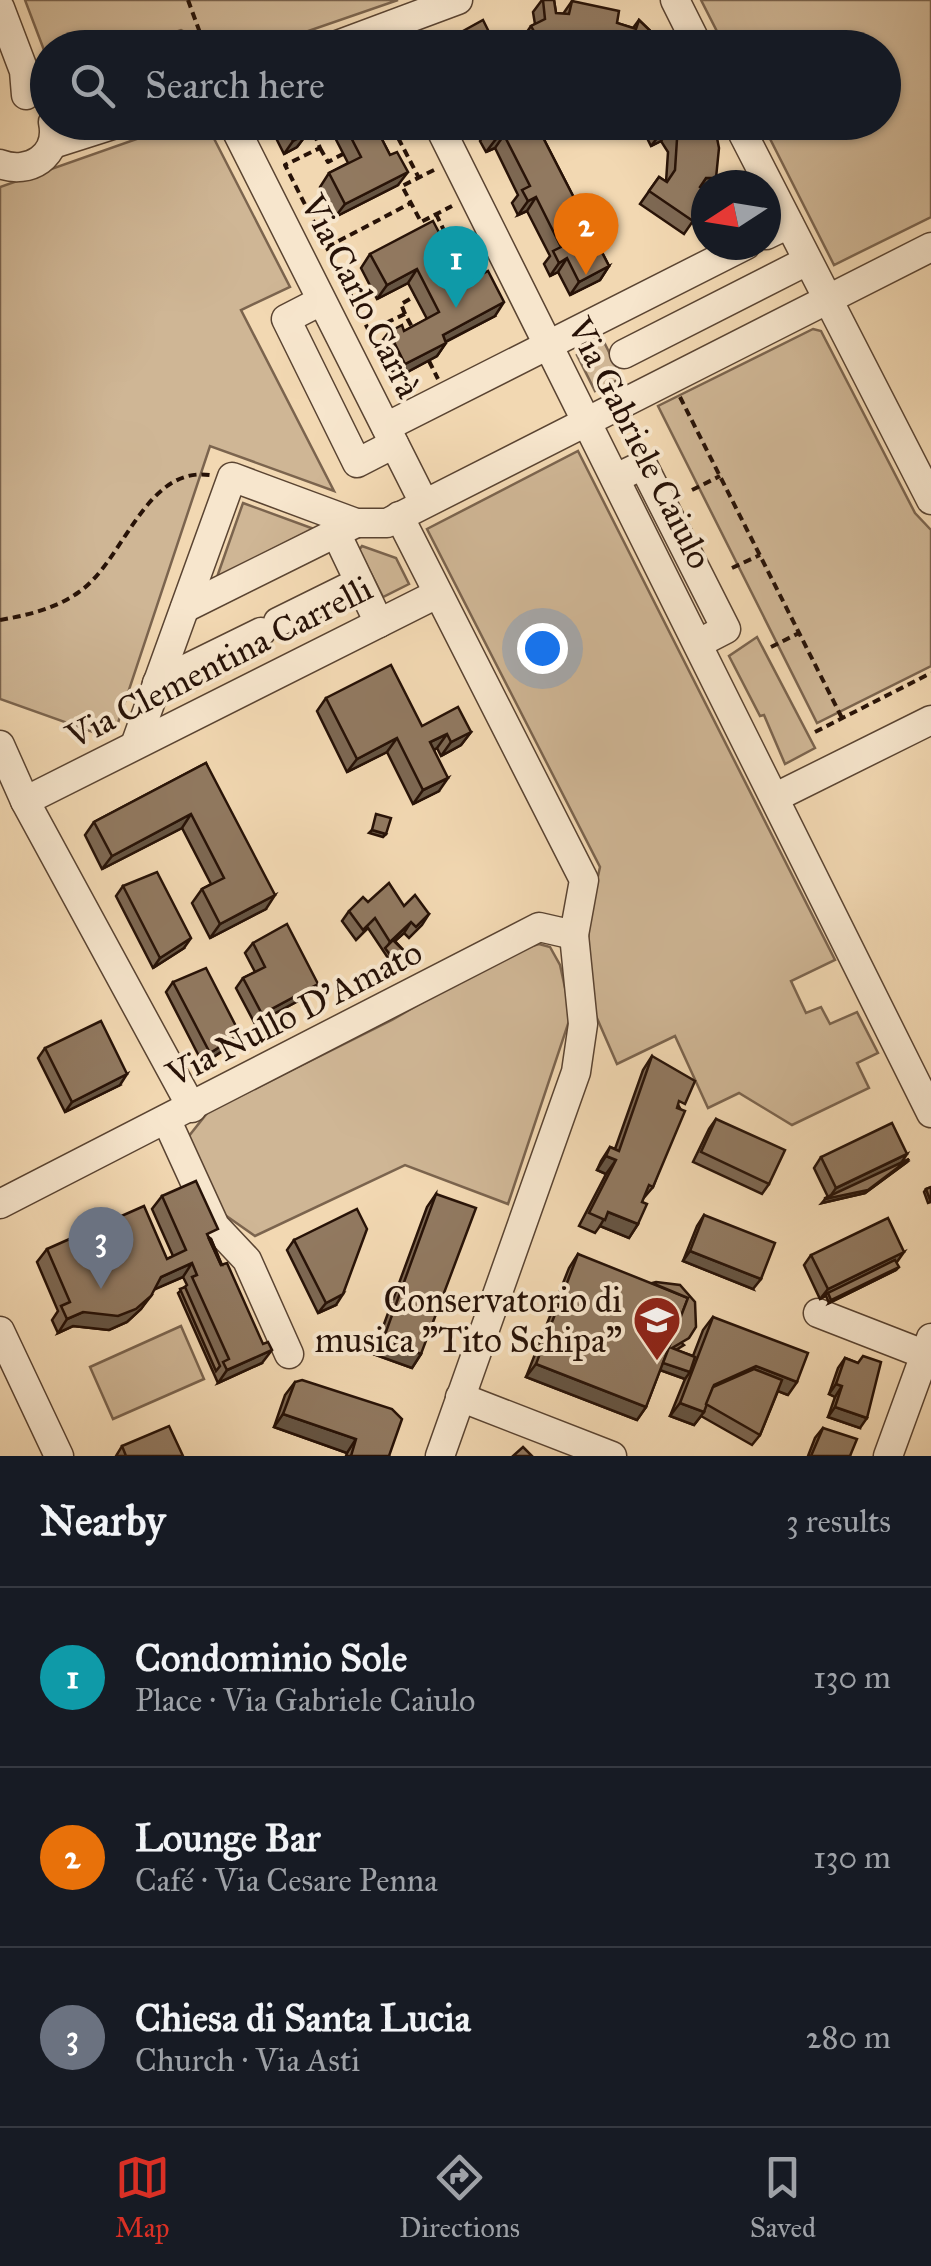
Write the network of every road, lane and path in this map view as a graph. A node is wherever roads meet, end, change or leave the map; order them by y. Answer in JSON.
{"nodes":[{"id":1,"x":188,"y":0,"type":"edge"},
{"id":2,"x":458,"y":0,"type":"edge"},
{"id":3,"x":675,"y":0,"type":"edge"},
{"id":4,"x":0,"y":8,"type":"edge"},
{"id":5,"x":198,"y":30,"type":"edge"},
{"id":6,"x":406,"y":30,"type":"edge"},
{"id":7,"x":690,"y":30,"type":"edge"},
{"id":8,"x":30,"y":86,"type":"edge"},
{"id":9,"x":38,"y":140,"type":"edge"},
{"id":10,"x":241,"y":140,"type":"edge"},
{"id":11,"x":317,"y":140,"type":"edge"},
{"id":12,"x":374,"y":140,"type":"edge"},
{"id":13,"x":399,"y":140,"type":"edge"},
{"id":14,"x":445,"y":140,"type":"edge"},
{"id":15,"x":744,"y":140,"type":"edge"},
{"id":16,"x":368,"y":143,"type":"edge"},
{"id":17,"x":320,"y":148,"type":"junction"},
{"id":18,"x":343,"y":154,"type":"dead end"},
{"id":19,"x":0,"y":164,"type":"edge"},
{"id":20,"x":438,"y":168,"type":"dead end"},
{"id":21,"x":755,"y":170,"type":"edge"},
{"id":22,"x":419,"y":178,"type":"junction"},
{"id":23,"x":412,"y":203,"type":"junction"},
{"id":24,"x":456,"y":204,"type":"dead end"},
{"id":25,"x":436,"y":214,"type":"junction"},
{"id":26,"x":781,"y":233,"type":"edge"},
{"id":27,"x":931,"y":247,"type":"edge"},
{"id":28,"x":326,"y":248,"type":"junction"},
{"id":29,"x":716,"y":260,"type":"edge"},
{"id":30,"x":807,"y":261,"type":"junction"},
{"id":31,"x":771,"y":280,"type":"junction"},
{"id":32,"x":439,"y":282,"type":"edge"},
{"id":33,"x":415,"y":296,"type":"dead end"},
{"id":34,"x":828,"y":300,"type":"junction"},
{"id":35,"x":321,"y":301,"type":"junction"},
{"id":36,"x":405,"y":314,"type":"junction"},
{"id":37,"x":605,"y":316,"type":"junction"},
{"id":38,"x":791,"y":319,"type":"junction"},
{"id":39,"x":416,"y":333,"type":"edge"},
{"id":40,"x":657,"y":338,"type":"junction"},
{"id":41,"x":548,"y":345,"type":"junction"},
{"id":42,"x":624,"y":354,"type":"junction"},
{"id":43,"x":428,"y":361,"type":"edge"},
{"id":44,"x":439,"y":381,"type":"dead end"},
{"id":45,"x":677,"y":384,"type":"junction"},
{"id":46,"x":644,"y":392,"type":"junction"},
{"id":47,"x":587,"y":421,"type":"junction"},
{"id":48,"x":390,"y":436,"type":"junction"},
{"id":49,"x":720,"y":476,"type":"junction"},
{"id":50,"x":232,"y":478,"type":"junction"},
{"id":51,"x":692,"y":490,"type":"dead end"},
{"id":52,"x":931,"y":500,"type":"edge"},
{"id":53,"x":411,"y":510,"type":"junction"},
{"id":54,"x":346,"y":528,"type":"junction"},
{"id":55,"x":760,"y":555,"type":"junction"},
{"id":56,"x":732,"y":568,"type":"dead end"},
{"id":57,"x":359,"y":582,"type":"junction"},
{"id":58,"x":436,"y":594,"type":"junction"},
{"id":59,"x":184,"y":608,"type":"junction"},
{"id":60,"x":0,"y":620,"type":"edge"},
{"id":61,"x":379,"y":623,"type":"junction"},
{"id":62,"x":799,"y":632,"type":"junction"},
{"id":63,"x":771,"y":647,"type":"dead end"},
{"id":64,"x":931,"y":674,"type":"edge"},
{"id":65,"x":157,"y":683,"type":"junction"},
{"id":66,"x":842,"y":718,"type":"junction"},
{"id":67,"x":931,"y":720,"type":"edge"},
{"id":68,"x":815,"y":732,"type":"dead end"},
{"id":69,"x":0,"y":745,"type":"edge"},
{"id":70,"x":134,"y":745,"type":"junction"},
{"id":71,"x":776,"y":797,"type":"junction"},
{"id":72,"x":25,"y":801,"type":"junction"},
{"id":73,"x":574,"y":936,"type":"junction"},
{"id":74,"x":931,"y":1113,"type":"edge"},
{"id":75,"x":180,"y":1114,"type":"junction"},
{"id":76,"x":0,"y":1204,"type":"edge"},
{"id":77,"x":818,"y":1313,"type":"dead end"},
{"id":78,"x":0,"y":1331,"type":"edge"},
{"id":79,"x":928,"y":1346,"type":"edge"},
{"id":80,"x":289,"y":1354,"type":"dead end"},
{"id":81,"x":460,"y":1397,"type":"junction"},
{"id":82,"x":59,"y":1456,"type":"edge"},
{"id":83,"x":440,"y":1456,"type":"edge"},
{"id":84,"x":612,"y":1456,"type":"edge"},
{"id":85,"x":888,"y":1456,"type":"edge"}],
"edges":[{"from":1,"to":5,"type":"path"},
{"from":2,"to":6,"type":"street"},
{"from":3,"to":7,"type":"street"},
{"from":4,"to":8,"type":"street"},
{"from":9,"to":19,"type":"street"},
{"from":10,"to":35,"type":"street","name":"Via Carlo Carrà"},
{"from":11,"to":17,"type":"path"},
{"from":12,"to":16,"type":"path"},
{"from":13,"to":22,"type":"path"},
{"from":14,"to":41,"type":"street","name":"Via Gabriele Caiulo"},
{"from":15,"to":21,"type":"street"},
{"from":17,"to":18,"type":"path"},
{"from":17,"to":28,"type":"path"},
{"from":20,"to":22,"type":"path"},
{"from":22,"to":23,"type":"path"},
{"from":23,"to":25,"type":"path"},
{"from":23,"to":28,"type":"path"},
{"from":24,"to":25,"type":"path"},
{"from":25,"to":32,"type":"path"},
{"from":26,"to":30,"type":"street"},
{"from":27,"to":34,"type":"street"},
{"from":28,"to":36,"type":"path"},
{"from":29,"to":37,"type":"street"},
{"from":30,"to":31,"type":"street"},
{"from":30,"to":34,"type":"street"},
{"from":31,"to":38,"type":"street"},
{"from":31,"to":40,"type":"street"},
{"from":33,"to":36,"type":"path"},
{"from":34,"to":38,"type":"street"},
{"from":34,"to":52,"type":"street"},
{"from":35,"to":48,"type":"street","name":"Via Carlo Carrà"},
{"from":35,"to":48,"type":"street"},
{"from":36,"to":39,"type":"path"},
{"from":37,"to":41,"type":"street"},
{"from":37,"to":42,"type":"street"},
{"from":38,"to":45,"type":"street"},
{"from":40,"to":42,"type":"street"},
{"from":40,"to":45,"type":"street"},
{"from":41,"to":47,"type":"street","name":"Via Gabriele Caiulo"},
{"from":41,"to":48,"type":"street"},
{"from":42,"to":46,"type":"street"},
{"from":43,"to":44,"type":"path"},
{"from":45,"to":46,"type":"street"},
{"from":45,"to":49,"type":"path"},
{"from":46,"to":47,"type":"street"},
{"from":47,"to":53,"type":"street"},
{"from":47,"to":71,"type":"street","name":"Via Gabriele Caiulo"},
{"from":48,"to":53,"type":"street","name":"Via Carlo Carrà"},
{"from":49,"to":51,"type":"path"},
{"from":49,"to":55,"type":"path"},
{"from":50,"to":54,"type":"street"},
{"from":50,"to":59,"type":"street"},
{"from":50,"to":60,"type":"path"},
{"from":53,"to":54,"type":"street"},
{"from":53,"to":58,"type":"street","name":"Via Carlo Carrà"},
{"from":54,"to":57,"type":"street"},
{"from":54,"to":59,"type":"street"},
{"from":55,"to":56,"type":"path"},
{"from":55,"to":62,"type":"path"},
{"from":57,"to":61,"type":"street"},
{"from":57,"to":65,"type":"street"},
{"from":58,"to":61,"type":"street","name":"Via Clementina Carrelli"},
{"from":58,"to":73,"type":"street","name":"Via Carlo Carrà"},
{"from":59,"to":65,"type":"street"},
{"from":61,"to":70,"type":"street","name":"Via Clementina Carrelli"},
{"from":62,"to":63,"type":"path"},
{"from":62,"to":66,"type":"path"},
{"from":64,"to":66,"type":"path"},
{"from":65,"to":70,"type":"street"},
{"from":66,"to":68,"type":"path"},
{"from":67,"to":71,"type":"street"},
{"from":69,"to":72,"type":"street"},
{"from":70,"to":72,"type":"street","name":"Via Clementina Carrelli"},
{"from":71,"to":74,"type":"street","name":"Via Gabriele Caiulo"},
{"from":72,"to":75,"type":"street"},
{"from":73,"to":75,"type":"street","name":"Via Nullo D'Amato"},
{"from":73,"to":81,"type":"street"},
{"from":75,"to":76,"type":"street","name":"Via Nullo D'Amato"},
{"from":75,"to":80,"type":"street"},
{"from":77,"to":79,"type":"street"},
{"from":78,"to":82,"type":"street"},
{"from":79,"to":85,"type":"street"},
{"from":81,"to":83,"type":"street"},
{"from":81,"to":84,"type":"street"}]}
